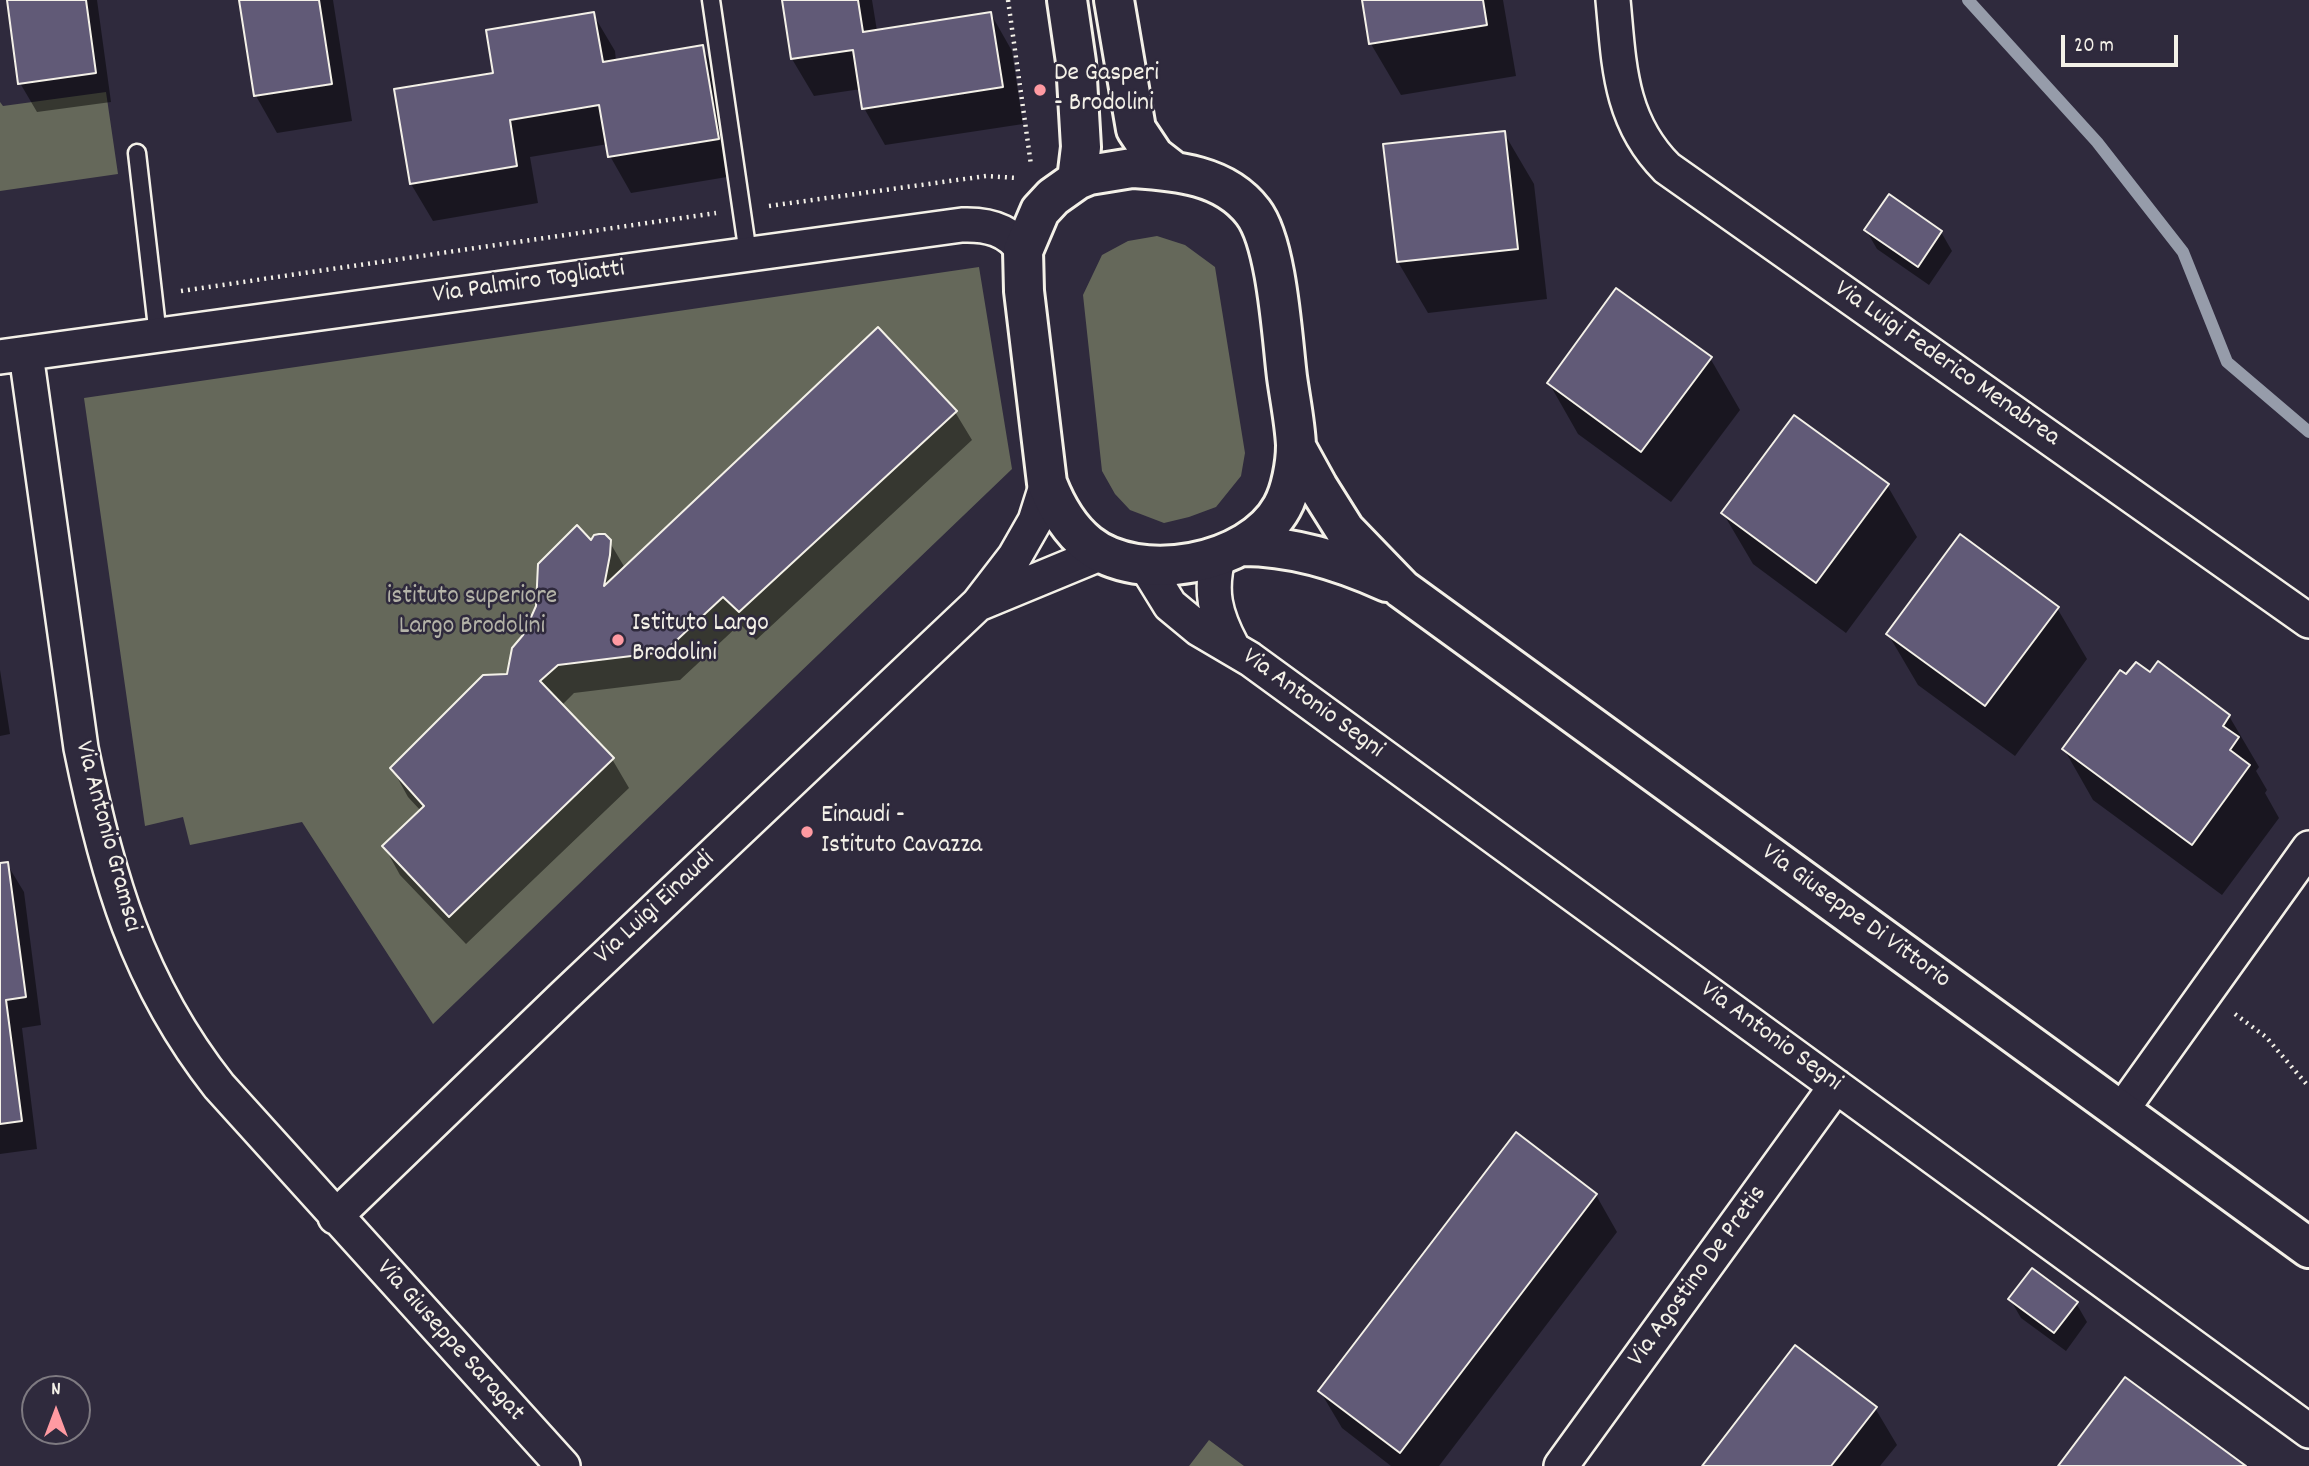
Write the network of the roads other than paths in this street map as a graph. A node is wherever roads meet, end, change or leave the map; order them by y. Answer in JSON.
{"nodes":[{"id":1,"x":711,"y":0,"type":"edge"},
{"id":2,"x":1067,"y":0,"type":"edge"},
{"id":3,"x":1114,"y":0,"type":"edge"},
{"id":4,"x":1613,"y":0,"type":"edge"},
{"id":5,"x":137,"y":153,"type":"dead end"},
{"id":6,"x":1172,"y":170,"type":"junction"},
{"id":7,"x":1077,"y":180,"type":"junction"},
{"id":8,"x":1023,"y":250,"type":"junction"},
{"id":9,"x":748,"y":254,"type":"junction"},
{"id":10,"x":158,"y":336,"type":"junction"},
{"id":11,"x":13,"y":356,"type":"edge"},
{"id":12,"x":1296,"y":447,"type":"junction"},
{"id":13,"x":1047,"y":483,"type":"junction"},
{"id":14,"x":1231,"y":551,"type":"junction"},
{"id":15,"x":1102,"y":553,"type":"junction"},
{"id":16,"x":1146,"y":566,"type":"junction"},
{"id":17,"x":1402,"y":589,"type":"junction"},
{"id":18,"x":978,"y":604,"type":"junction"},
{"id":19,"x":2309,"y":621,"type":"edge"},
{"id":20,"x":1232,"y":646,"type":"junction"},
{"id":21,"x":2309,"y":848,"type":"edge"},
{"id":22,"x":1836,"y":1086,"type":"junction"},
{"id":23,"x":2121,"y":1111,"type":"junction"},
{"id":24,"x":335,"y":1217,"type":"junction"},
{"id":25,"x":2309,"y":1248,"type":"edge"},
{"id":26,"x":2309,"y":1431,"type":"edge"},
{"id":27,"x":563,"y":1466,"type":"edge"},
{"id":28,"x":1561,"y":1466,"type":"edge"}],
"edges":[{"from":1,"to":9,"type":"lane"},
{"from":2,"to":7,"type":"street"},
{"from":3,"to":6,"type":"street"},
{"from":4,"to":19,"type":"street","name":"Via Luigi Federico Menabrea"},
{"from":5,"to":10,"type":"lane"},
{"from":6,"to":7,"type":"street"},
{"from":6,"to":12,"type":"street"},
{"from":7,"to":8,"type":"street"},
{"from":8,"to":9,"type":"street","name":"Via Palmiro Togliatti"},
{"from":8,"to":13,"type":"street"},
{"from":9,"to":10,"type":"street","name":"Via Palmiro Togliatti"},
{"from":10,"to":11,"type":"street","name":"Via Palmiro Togliatti"},
{"from":11,"to":24,"type":"street","name":"Via Antonio Gramsci"},
{"from":12,"to":14,"type":"street"},
{"from":12,"to":17,"type":"street","name":"Via Giuseppe Di Vittorio"},
{"from":13,"to":15,"type":"street"},
{"from":13,"to":18,"type":"street","name":"Via Luigi Einaudi"},
{"from":14,"to":16,"type":"street","name":"Via Giuseppe Di Vittorio"},
{"from":14,"to":17,"type":"street","name":"Via Giuseppe Di Vittorio"},
{"from":14,"to":20,"type":"street","name":"Via Antonio Segni"},
{"from":15,"to":16,"type":"street","name":"Via Giuseppe Di Vittorio"},
{"from":15,"to":18,"type":"street","name":"Via Luigi Einaudi"},
{"from":16,"to":20,"type":"street","name":"Via Antonio Segni"},
{"from":17,"to":23,"type":"street","name":"Via Giuseppe Di Vittorio"},
{"from":18,"to":24,"type":"street","name":"Via Luigi Einaudi"},
{"from":20,"to":22,"type":"street","name":"Via Antonio Segni"},
{"from":21,"to":23,"type":"street"},
{"from":22,"to":26,"type":"street","name":"Via Antonio Segni"},
{"from":22,"to":28,"type":"street","name":"Via Agostino De Pretis"},
{"from":23,"to":25,"type":"street","name":"Via Giuseppe Di Vittorio"},
{"from":24,"to":27,"type":"street","name":"Via Giuseppe Saragat"}]}
